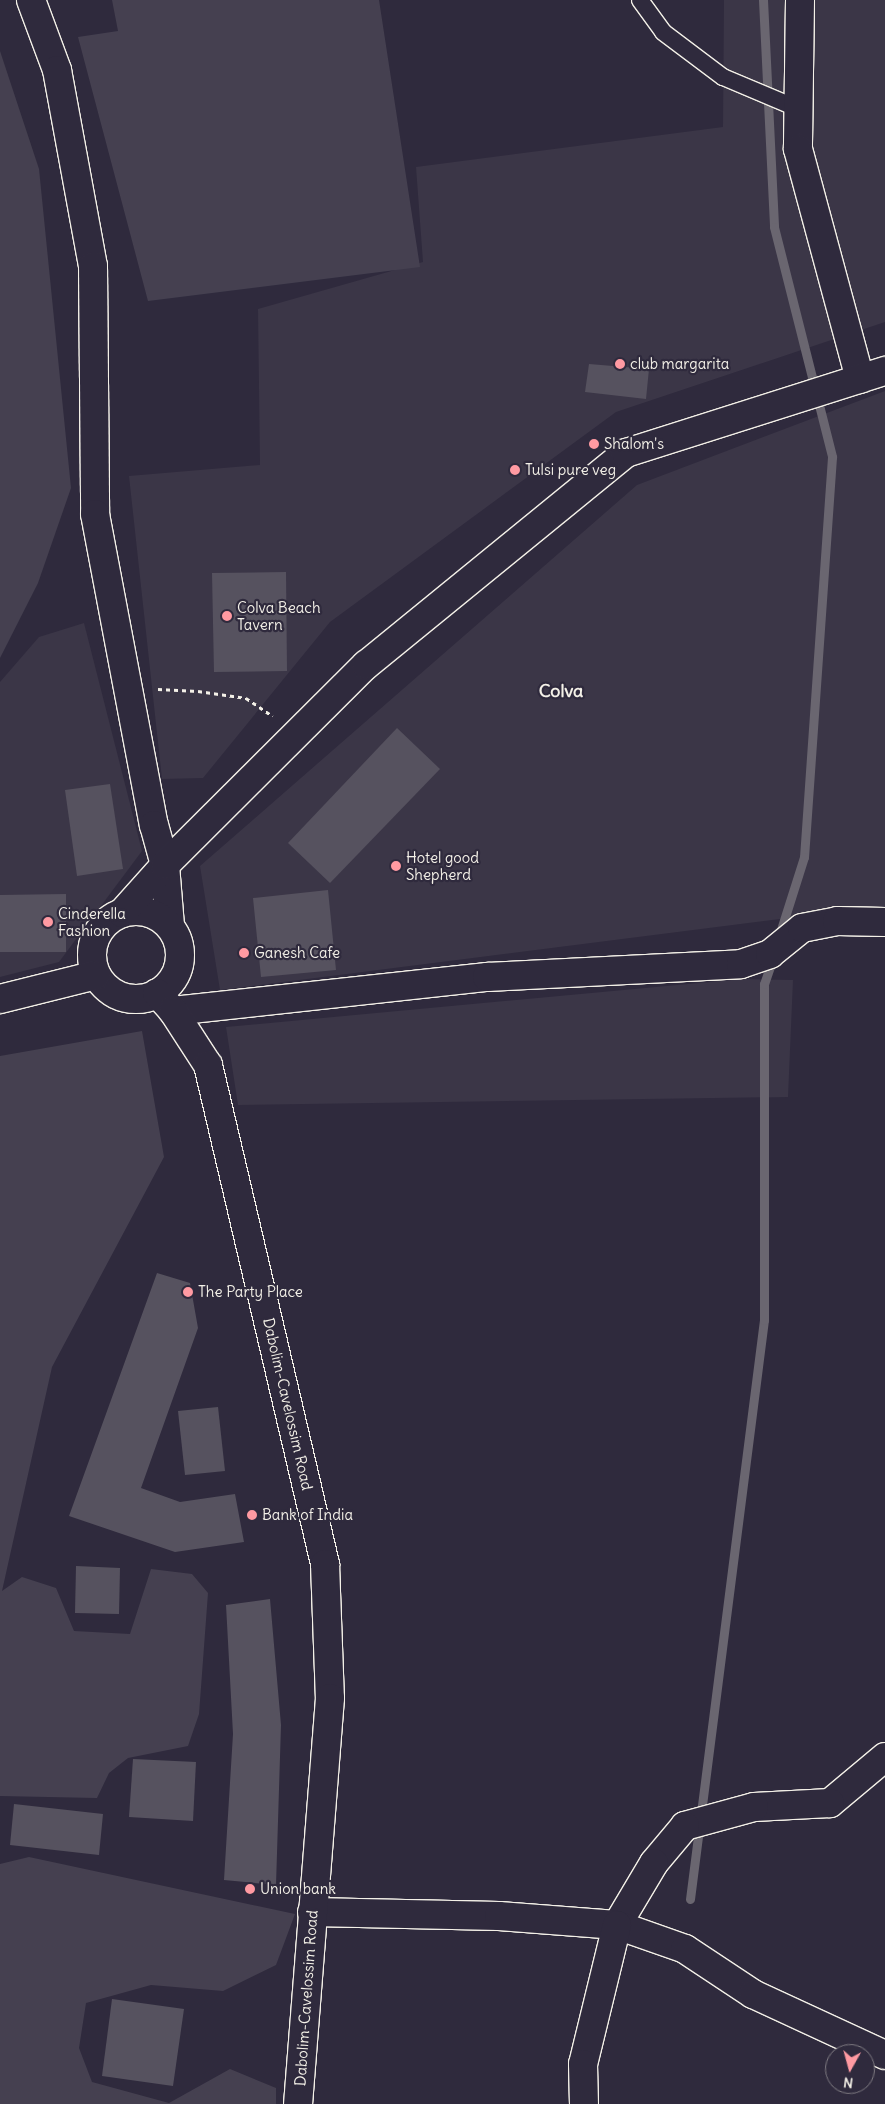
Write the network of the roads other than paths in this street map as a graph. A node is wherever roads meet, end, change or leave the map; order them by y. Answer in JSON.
{"nodes":[{"id":1,"x":31,"y":0,"type":"edge"},
{"id":2,"x":640,"y":0,"type":"edge"},
{"id":3,"x":800,"y":0,"type":"edge"},
{"id":4,"x":799,"y":109,"type":"junction"},
{"id":5,"x":872,"y":375,"type":"edge"},
{"id":6,"x":164,"y":864,"type":"junction"},
{"id":7,"x":122,"y":913,"type":"junction"},
{"id":8,"x":885,"y":922,"type":"edge"},
{"id":9,"x":170,"y":926,"type":"junction"},
{"id":10,"x":96,"y":974,"type":"junction"},
{"id":11,"x":0,"y":1000,"type":"edge"},
{"id":12,"x":165,"y":1002,"type":"junction"},
{"id":13,"x":885,"y":1757,"type":"edge"},
{"id":14,"x":312,"y":1912,"type":"junction"},
{"id":15,"x":616,"y":1925,"type":"junction"},
{"id":16,"x":885,"y":2055,"type":"edge"},
{"id":17,"x":298,"y":2104,"type":"edge"},
{"id":18,"x":584,"y":2104,"type":"edge"}],
"edges":[{"from":1,"to":6,"type":"street"},
{"from":2,"to":4,"type":"lane"},
{"from":3,"to":4,"type":"street"},
{"from":4,"to":5,"type":"street"},
{"from":5,"to":6,"type":"street"},
{"from":6,"to":7,"type":"street"},
{"from":6,"to":9,"type":"street"},
{"from":7,"to":9,"type":"street"},
{"from":7,"to":10,"type":"street"},
{"from":8,"to":12,"type":"street"},
{"from":9,"to":12,"type":"street"},
{"from":10,"to":11,"type":"street"},
{"from":10,"to":12,"type":"street"},
{"from":12,"to":14,"type":"street","name":"Dabolim-Cavelossim Road"},
{"from":13,"to":15,"type":"street"},
{"from":14,"to":15,"type":"street"},
{"from":14,"to":17,"type":"street","name":"Dabolim-Cavelossim Road"},
{"from":15,"to":16,"type":"street"},
{"from":15,"to":18,"type":"street"}]}
